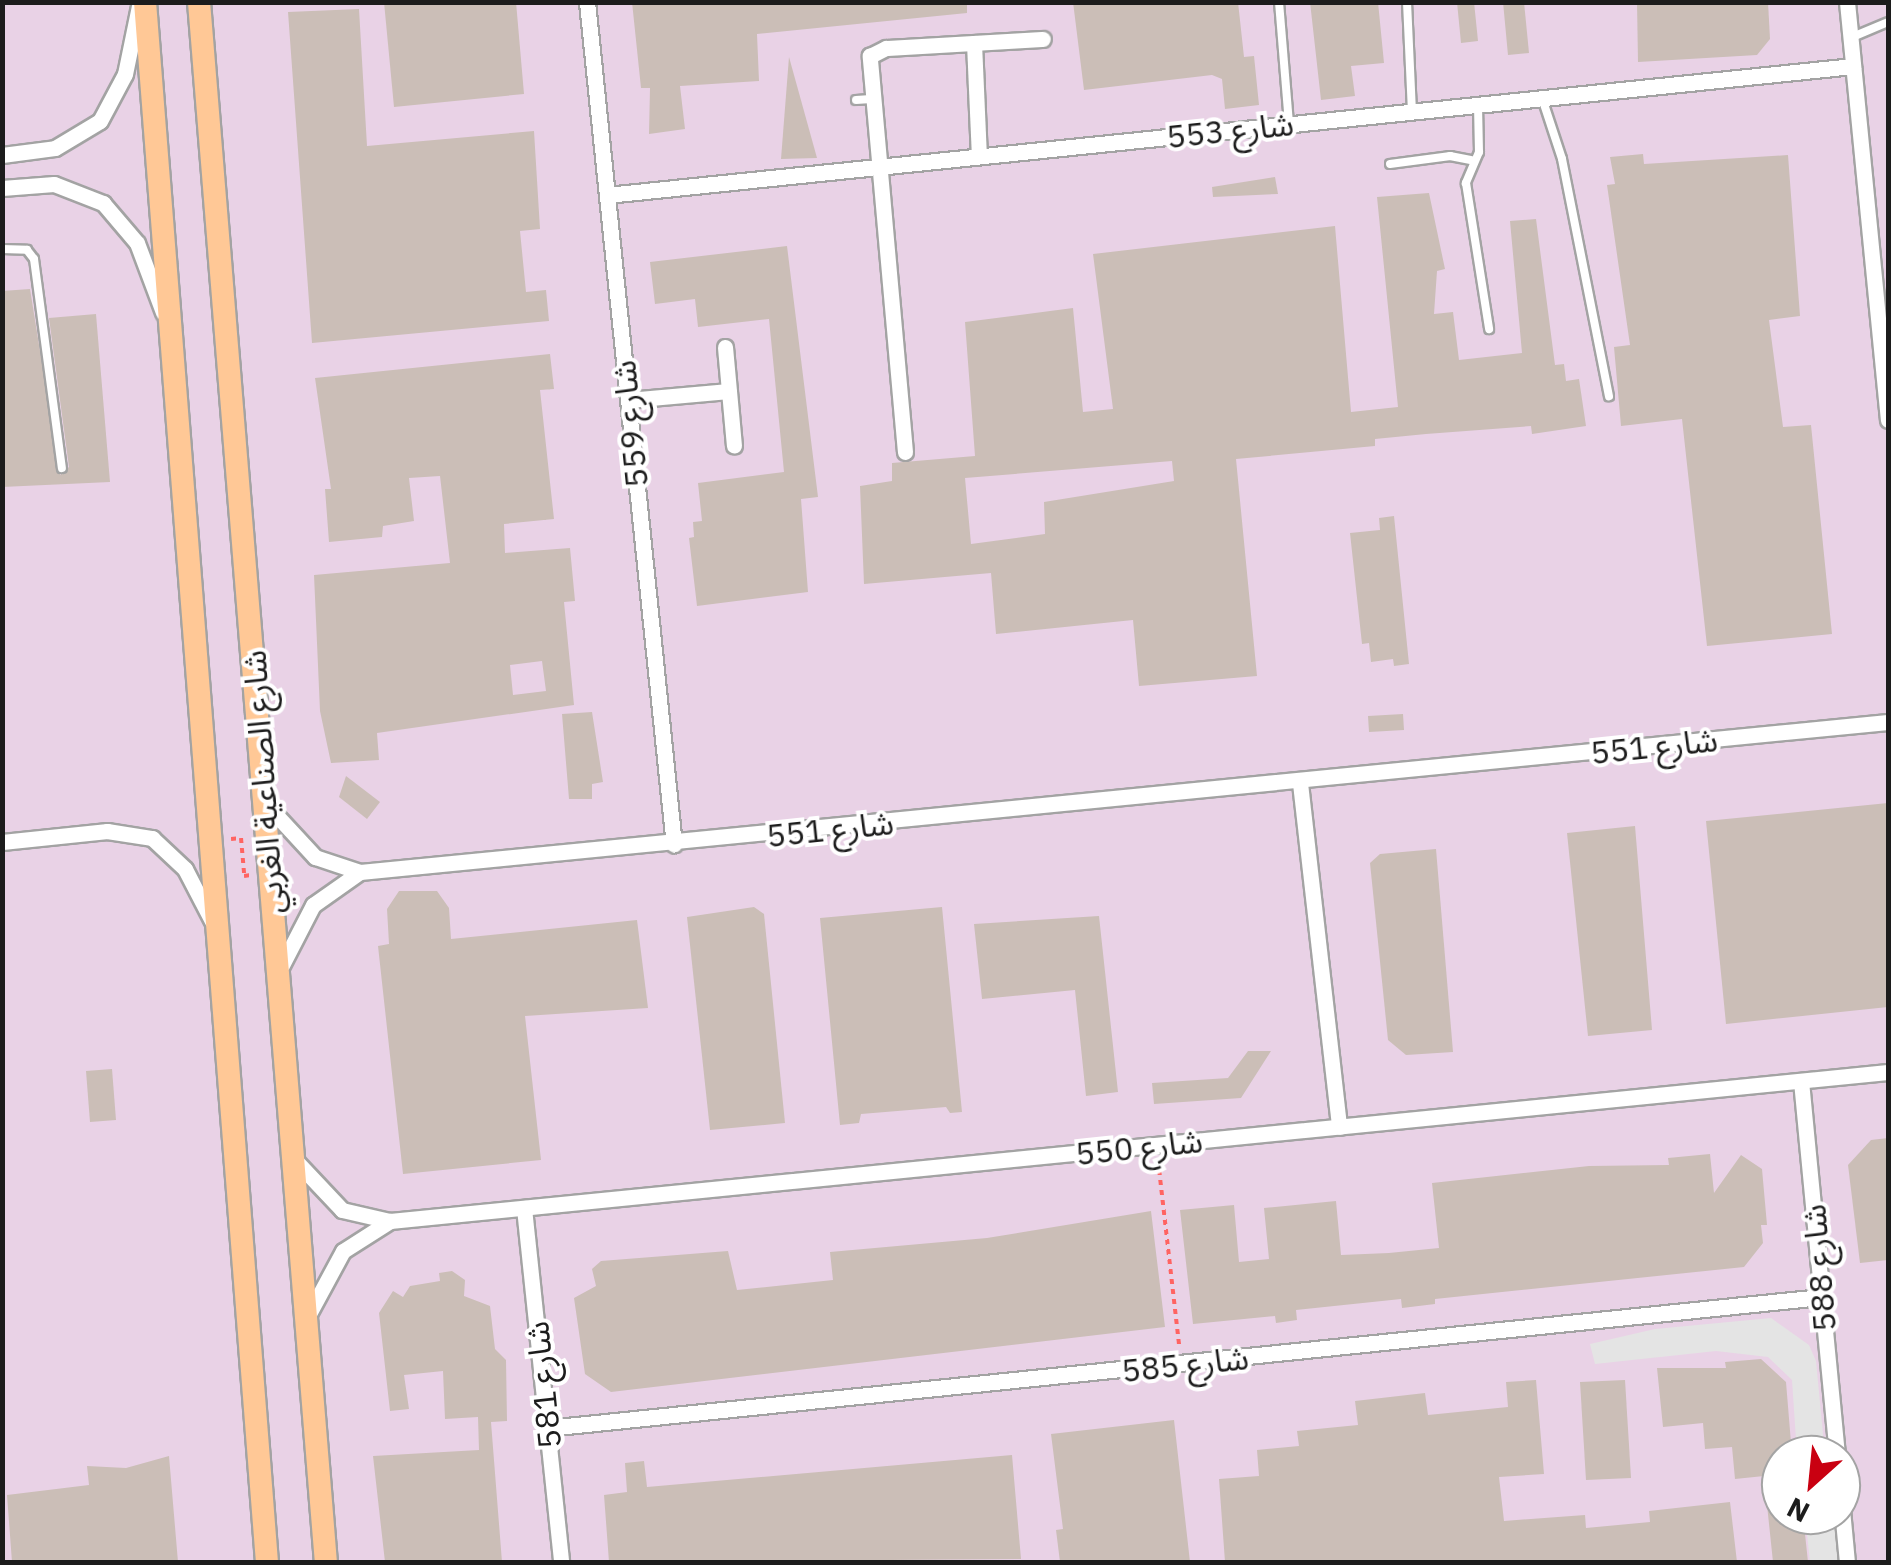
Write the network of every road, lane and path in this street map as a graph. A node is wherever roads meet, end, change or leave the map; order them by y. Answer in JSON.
{"nodes":[{"id":1,"x":142,"y":2,"type":"edge"},
{"id":2,"x":198,"y":2,"type":"edge"},
{"id":3,"x":587,"y":2,"type":"edge"},
{"id":4,"x":1279,"y":2,"type":"edge"},
{"id":5,"x":1408,"y":2,"type":"edge"},
{"id":6,"x":1846,"y":2,"type":"edge"},
{"id":7,"x":1888,"y":22,"type":"edge"},
{"id":8,"x":1850,"y":38,"type":"junction"},
{"id":9,"x":1043,"y":39,"type":"dead end"},
{"id":10,"x":974,"y":43,"type":"junction"},
{"id":11,"x":1853,"y":66,"type":"junction"},
{"id":12,"x":1542,"y":98,"type":"junction"},
{"id":13,"x":1478,"y":105,"type":"junction"},
{"id":14,"x":1412,"y":112,"type":"junction"},
{"id":15,"x":1289,"y":124,"type":"junction"},
{"id":16,"x":2,"y":155,"type":"edge"},
{"id":17,"x":979,"y":156,"type":"junction"},
{"id":18,"x":1471,"y":160,"type":"junction"},
{"id":19,"x":1390,"y":164,"type":"dead end"},
{"id":20,"x":878,"y":167,"type":"junction"},
{"id":21,"x":2,"y":188,"type":"edge"},
{"id":22,"x":607,"y":195,"type":"junction"},
{"id":23,"x":2,"y":249,"type":"edge"},
{"id":24,"x":1489,"y":329,"type":"dead end"},
{"id":25,"x":172,"y":335,"type":"junction"},
{"id":26,"x":725,"y":347,"type":"dead end"},
{"id":27,"x":1885,"y":352,"type":"edge"},
{"id":28,"x":729,"y":390,"type":"junction"},
{"id":29,"x":1609,"y":396,"type":"dead end"},
{"id":30,"x":628,"y":400,"type":"junction"},
{"id":31,"x":1888,"y":420,"type":"edge"},
{"id":32,"x":734,"y":446,"type":"dead end"},
{"id":33,"x":906,"y":452,"type":"dead end"},
{"id":34,"x":62,"y":468,"type":"dead end"},
{"id":35,"x":1888,"y":722,"type":"edge"},
{"id":36,"x":1300,"y":783,"type":"junction"},
{"id":37,"x":267,"y":805,"type":"junction"},
{"id":38,"x":211,"y":840,"type":"junction"},
{"id":39,"x":2,"y":842,"type":"edge"},
{"id":40,"x":674,"y":845,"type":"junction"},
{"id":41,"x":360,"y":872,"type":"junction"},
{"id":42,"x":271,"y":874,"type":"junction"},
{"id":43,"x":218,"y":934,"type":"junction"},
{"id":44,"x":277,"y":981,"type":"junction"},
{"id":45,"x":1888,"y":1072,"type":"edge"},
{"id":46,"x":1802,"y":1081,"type":"junction"},
{"id":47,"x":1338,"y":1127,"type":"junction"},
{"id":48,"x":1157,"y":1145,"type":"junction"},
{"id":49,"x":291,"y":1155,"type":"junction"},
{"id":50,"x":524,"y":1208,"type":"junction"},
{"id":51,"x":390,"y":1221,"type":"junction"},
{"id":52,"x":1822,"y":1297,"type":"junction"},
{"id":53,"x":306,"y":1328,"type":"junction"},
{"id":54,"x":1181,"y":1364,"type":"junction"},
{"id":55,"x":548,"y":1428,"type":"junction"},
{"id":56,"x":1835,"y":1435,"type":"edge"},
{"id":57,"x":1844,"y":1535,"type":"edge"},
{"id":58,"x":267,"y":1562,"type":"edge"},
{"id":59,"x":326,"y":1562,"type":"edge"},
{"id":60,"x":561,"y":1562,"type":"edge"},
{"id":61,"x":1847,"y":1562,"type":"edge"}],
"edges":[{"from":1,"to":16,"type":"street"},
{"from":1,"to":25,"type":"main road","name":"شارع الصناعية الغربي"},
{"from":2,"to":37,"type":"main road","name":"شارع الصناعية الغربي"},
{"from":3,"to":22,"type":"street","name":"شارع 559"},
{"from":4,"to":15,"type":"lane"},
{"from":5,"to":14,"type":"lane"},
{"from":6,"to":8,"type":"street"},
{"from":7,"to":8,"type":"lane"},
{"from":8,"to":11,"type":"street"},
{"from":9,"to":10,"type":"street"},
{"from":10,"to":17,"type":"street"},
{"from":10,"to":20,"type":"street"},
{"from":11,"to":12,"type":"street","name":"شارع 553"},
{"from":11,"to":27,"type":"street"},
{"from":12,"to":13,"type":"street","name":"شارع 553"},
{"from":12,"to":29,"type":"lane"},
{"from":13,"to":14,"type":"street","name":"شارع 553"},
{"from":13,"to":18,"type":"lane"},
{"from":14,"to":15,"type":"street","name":"شارع 553"},
{"from":15,"to":17,"type":"street","name":"شارع 553"},
{"from":17,"to":20,"type":"street","name":"شارع 553"},
{"from":18,"to":19,"type":"lane"},
{"from":18,"to":24,"type":"lane"},
{"from":20,"to":22,"type":"street","name":"شارع 553"},
{"from":20,"to":33,"type":"street"},
{"from":21,"to":25,"type":"street"},
{"from":22,"to":30,"type":"street","name":"شارع 559"},
{"from":23,"to":34,"type":"lane"},
{"from":25,"to":38,"type":"main road","name":"شارع الصناعية الغربي"},
{"from":26,"to":28,"type":"street"},
{"from":27,"to":31,"type":"street"},
{"from":28,"to":30,"type":"street"},
{"from":28,"to":32,"type":"street"},
{"from":30,"to":40,"type":"street","name":"شارع 559"},
{"from":35,"to":36,"type":"street","name":"شارع 551"},
{"from":36,"to":40,"type":"street","name":"شارع 551"},
{"from":36,"to":47,"type":"street"},
{"from":37,"to":41,"type":"street","name":"شارع 551"},
{"from":37,"to":42,"type":"main road","name":"شارع الصناعية الغربي"},
{"from":38,"to":42,"type":"path"},
{"from":38,"to":43,"type":"main road","name":"شارع الصناعية الغربي"},
{"from":39,"to":43,"type":"street"},
{"from":40,"to":41,"type":"street","name":"شارع 551"},
{"from":41,"to":44,"type":"street"},
{"from":42,"to":44,"type":"main road","name":"شارع الصناعية الغربي"},
{"from":43,"to":58,"type":"main road","name":"شارع الصناعية الغربي"},
{"from":44,"to":49,"type":"main road","name":"شارع الصناعية الغربي"},
{"from":45,"to":46,"type":"street","name":"شارع 550"},
{"from":46,"to":47,"type":"street","name":"شارع 550"},
{"from":46,"to":52,"type":"street","name":"شارع 588"},
{"from":47,"to":48,"type":"street","name":"شارع 550"},
{"from":48,"to":50,"type":"street","name":"شارع 550"},
{"from":48,"to":54,"type":"path"},
{"from":49,"to":51,"type":"street","name":"شارع 550"},
{"from":49,"to":53,"type":"main road","name":"شارع الصناعية الغربي"},
{"from":50,"to":51,"type":"street","name":"شارع 550"},
{"from":50,"to":55,"type":"street","name":"شارع 581"},
{"from":51,"to":53,"type":"street"},
{"from":52,"to":54,"type":"street","name":"شارع 585"},
{"from":52,"to":56,"type":"street","name":"شارع 588"},
{"from":53,"to":59,"type":"main road","name":"شارع الصناعية الغربي"},
{"from":54,"to":55,"type":"street","name":"شارع 585"},
{"from":55,"to":60,"type":"street","name":"شارع 581"},
{"from":57,"to":61,"type":"street"}]}
